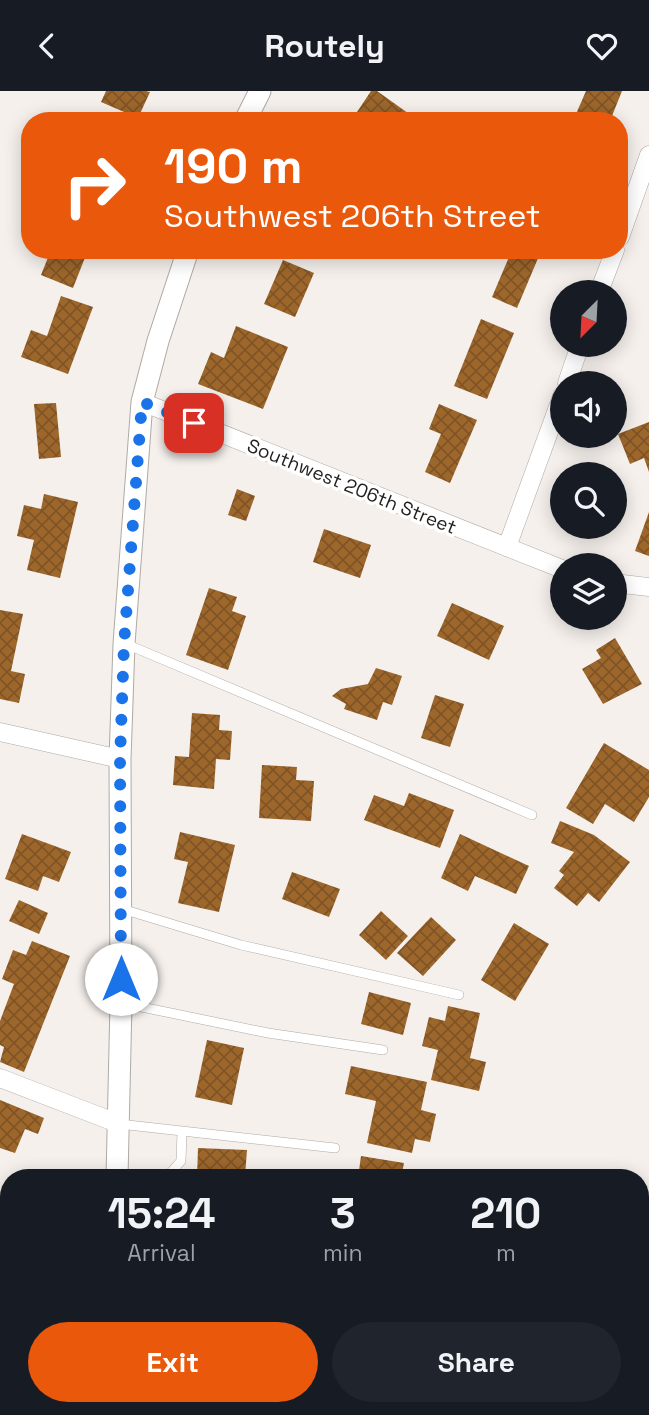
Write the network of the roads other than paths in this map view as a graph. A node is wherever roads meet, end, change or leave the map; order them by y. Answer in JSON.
{"nodes":[{"id":1,"x":260,"y":91,"type":"edge"},
{"id":2,"x":250,"y":112,"type":"edge"},
{"id":3,"x":649,"y":155,"type":"edge"},
{"id":4,"x":628,"y":214,"type":"edge"},
{"id":5,"x":185,"y":259,"type":"edge"},
{"id":6,"x":612,"y":259,"type":"edge"},
{"id":7,"x":604,"y":280,"type":"edge"},
{"id":8,"x":142,"y":402,"type":"junction"},
{"id":9,"x":550,"y":429,"type":"edge"},
{"id":10,"x":507,"y":547,"type":"junction"},
{"id":11,"x":550,"y":564,"type":"edge"},
{"id":12,"x":627,"y":584,"type":"edge"},
{"id":13,"x":649,"y":587,"type":"edge"},
{"id":14,"x":124,"y":644,"type":"junction"},
{"id":15,"x":0,"y":732,"type":"edge"},
{"id":16,"x":120,"y":759,"type":"junction"},
{"id":17,"x":532,"y":815,"type":"dead end"},
{"id":18,"x":120,"y":908,"type":"junction"},
{"id":19,"x":459,"y":995,"type":"dead end"},
{"id":20,"x":121,"y":1003,"type":"junction"},
{"id":21,"x":383,"y":1050,"type":"dead end"},
{"id":22,"x":0,"y":1079,"type":"edge"},
{"id":23,"x":117,"y":1123,"type":"junction"},
{"id":24,"x":182,"y":1132,"type":"junction"},
{"id":25,"x":335,"y":1148,"type":"dead end"},
{"id":26,"x":117,"y":1169,"type":"edge"},
{"id":27,"x":174,"y":1169,"type":"edge"}],
"edges":[{"from":1,"to":2,"type":"street"},
{"from":3,"to":4,"type":"street"},
{"from":5,"to":8,"type":"street"},
{"from":6,"to":7,"type":"street"},
{"from":8,"to":10,"type":"street","name":"Southwest 206th Street"},
{"from":8,"to":14,"type":"street"},
{"from":9,"to":10,"type":"street"},
{"from":10,"to":11,"type":"street","name":"Southwest 206th Street"},
{"from":12,"to":13,"type":"street"},
{"from":14,"to":16,"type":"street"},
{"from":14,"to":17,"type":"lane"},
{"from":15,"to":16,"type":"street"},
{"from":16,"to":18,"type":"street"},
{"from":18,"to":19,"type":"lane"},
{"from":18,"to":20,"type":"street"},
{"from":20,"to":21,"type":"lane"},
{"from":20,"to":23,"type":"street"},
{"from":22,"to":23,"type":"street"},
{"from":23,"to":24,"type":"lane"},
{"from":23,"to":26,"type":"street"},
{"from":24,"to":25,"type":"lane"},
{"from":24,"to":27,"type":"lane"}]}
